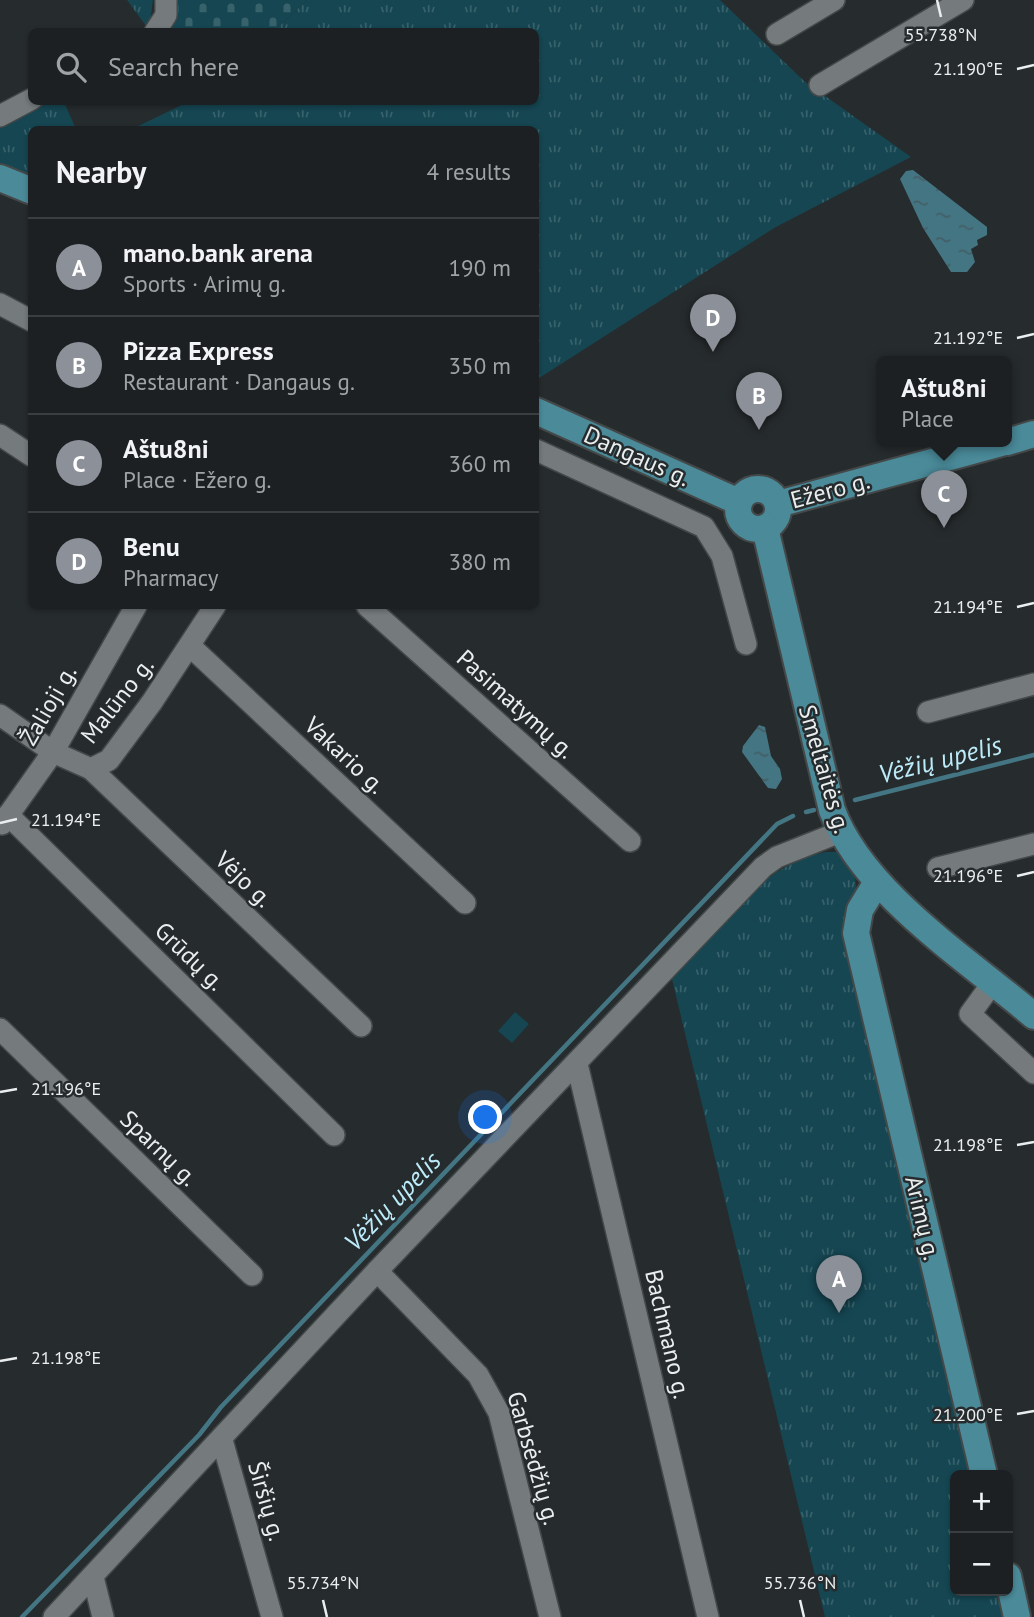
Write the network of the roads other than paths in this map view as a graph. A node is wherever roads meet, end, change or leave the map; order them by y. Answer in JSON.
{"nodes":[{"id":1,"x":166,"y":0,"type":"edge"},
{"id":2,"x":834,"y":0,"type":"edge"},
{"id":3,"x":963,"y":0,"type":"edge"},
{"id":4,"x":158,"y":28,"type":"edge"},
{"id":5,"x":776,"y":34,"type":"dead end"},
{"id":6,"x":820,"y":85,"type":"dead end"},
{"id":7,"x":28,"y":101,"type":"edge"},
{"id":8,"x":0,"y":116,"type":"edge"},
{"id":9,"x":0,"y":178,"type":"edge"},
{"id":10,"x":28,"y":189,"type":"edge"},
{"id":11,"x":0,"y":304,"type":"edge"},
{"id":12,"x":28,"y":319,"type":"edge"},
{"id":13,"x":539,"y":412,"type":"edge"},
{"id":14,"x":1034,"y":434,"type":"edge"},
{"id":15,"x":0,"y":435,"type":"edge"},
{"id":16,"x":1012,"y":440,"type":"edge"},
{"id":17,"x":988,"y":447,"type":"edge"},
{"id":18,"x":539,"y":451,"type":"edge"},
{"id":19,"x":28,"y":453,"type":"edge"},
{"id":20,"x":739,"y":502,"type":"junction"},
{"id":21,"x":778,"y":504,"type":"junction"},
{"id":22,"x":765,"y":528,"type":"junction"},
{"id":23,"x":134,"y":609,"type":"edge"},
{"id":24,"x":213,"y":609,"type":"edge"},
{"id":25,"x":370,"y":609,"type":"edge"},
{"id":26,"x":746,"y":644,"type":"dead end"},
{"id":27,"x":190,"y":646,"type":"junction"},
{"id":28,"x":1034,"y":684,"type":"edge"},
{"id":29,"x":928,"y":712,"type":"dead end"},
{"id":30,"x":0,"y":715,"type":"edge"},
{"id":31,"x":53,"y":751,"type":"junction"},
{"id":32,"x":92,"y":769,"type":"junction"},
{"id":33,"x":4,"y":821,"type":"edge"},
{"id":34,"x":840,"y":832,"type":"junction"},
{"id":35,"x":630,"y":841,"type":"dead end"},
{"id":36,"x":1034,"y":844,"type":"edge"},
{"id":37,"x":938,"y":867,"type":"dead end"},
{"id":38,"x":877,"y":882,"type":"junction"},
{"id":39,"x":465,"y":903,"type":"dead end"},
{"id":40,"x":994,"y":981,"type":"junction"},
{"id":41,"x":1034,"y":1016,"type":"edge"},
{"id":42,"x":361,"y":1027,"type":"dead end"},
{"id":43,"x":0,"y":1029,"type":"edge"},
{"id":44,"x":577,"y":1064,"type":"junction"},
{"id":45,"x":1034,"y":1073,"type":"edge"},
{"id":46,"x":334,"y":1135,"type":"dead end"},
{"id":47,"x":377,"y":1271,"type":"junction"},
{"id":48,"x":252,"y":1275,"type":"dead end"},
{"id":49,"x":222,"y":1440,"type":"junction"},
{"id":50,"x":983,"y":1470,"type":"edge"},
{"id":51,"x":93,"y":1577,"type":"junction"},
{"id":52,"x":1012,"y":1596,"type":"edge"},
{"id":53,"x":54,"y":1617,"type":"edge"},
{"id":54,"x":103,"y":1617,"type":"edge"},
{"id":55,"x":272,"y":1617,"type":"edge"},
{"id":56,"x":550,"y":1617,"type":"edge"},
{"id":57,"x":708,"y":1617,"type":"edge"},
{"id":58,"x":1017,"y":1617,"type":"edge"}],
"edges":[{"from":1,"to":4,"type":"street"},
{"from":2,"to":5,"type":"street"},
{"from":3,"to":6,"type":"street"},
{"from":7,"to":8,"type":"street"},
{"from":9,"to":10,"type":"main road"},
{"from":11,"to":12,"type":"street"},
{"from":13,"to":20,"type":"main road","name":"Dangaus g."},
{"from":14,"to":16,"type":"main road","name":"Ežero g."},
{"from":15,"to":19,"type":"street"},
{"from":17,"to":21,"type":"main road","name":"Ežero g."},
{"from":18,"to":26,"type":"street"},
{"from":20,"to":21,"type":"main road"},
{"from":20,"to":22,"type":"main road"},
{"from":21,"to":22,"type":"main road"},
{"from":22,"to":34,"type":"main road","name":"Smeltaitės g."},
{"from":23,"to":31,"type":"street","name":"Žalioji g."},
{"from":24,"to":27,"type":"street","name":"Malūno g."},
{"from":25,"to":35,"type":"street","name":"Pasimatymų g."},
{"from":27,"to":32,"type":"street","name":"Malūno g."},
{"from":27,"to":39,"type":"street","name":"Vakario g."},
{"from":28,"to":29,"type":"street"},
{"from":30,"to":31,"type":"street","name":"Malūno g."},
{"from":31,"to":32,"type":"street","name":"Malūno g."},
{"from":31,"to":33,"type":"street","name":"Žalioji g."},
{"from":32,"to":42,"type":"street","name":"Vėjo g."},
{"from":33,"to":46,"type":"street","name":"Grūdų g."},
{"from":34,"to":38,"type":"main road","name":"Smeltaitės g."},
{"from":34,"to":44,"type":"street"},
{"from":36,"to":37,"type":"street"},
{"from":38,"to":40,"type":"main road","name":"Smeltaitės g."},
{"from":38,"to":50,"type":"main road","name":"Arimų g."},
{"from":40,"to":41,"type":"main road","name":"Smeltaitės g."},
{"from":40,"to":45,"type":"street"},
{"from":43,"to":48,"type":"street","name":"Sparnų g."},
{"from":44,"to":47,"type":"street"},
{"from":44,"to":57,"type":"street","name":"Bachmano g."},
{"from":47,"to":49,"type":"street"},
{"from":47,"to":56,"type":"street","name":"Garbsėdžių g."},
{"from":49,"to":51,"type":"street"},
{"from":49,"to":55,"type":"street","name":"Širšių g."},
{"from":51,"to":53,"type":"street"},
{"from":51,"to":54,"type":"street"},
{"from":52,"to":58,"type":"main road"}]}
